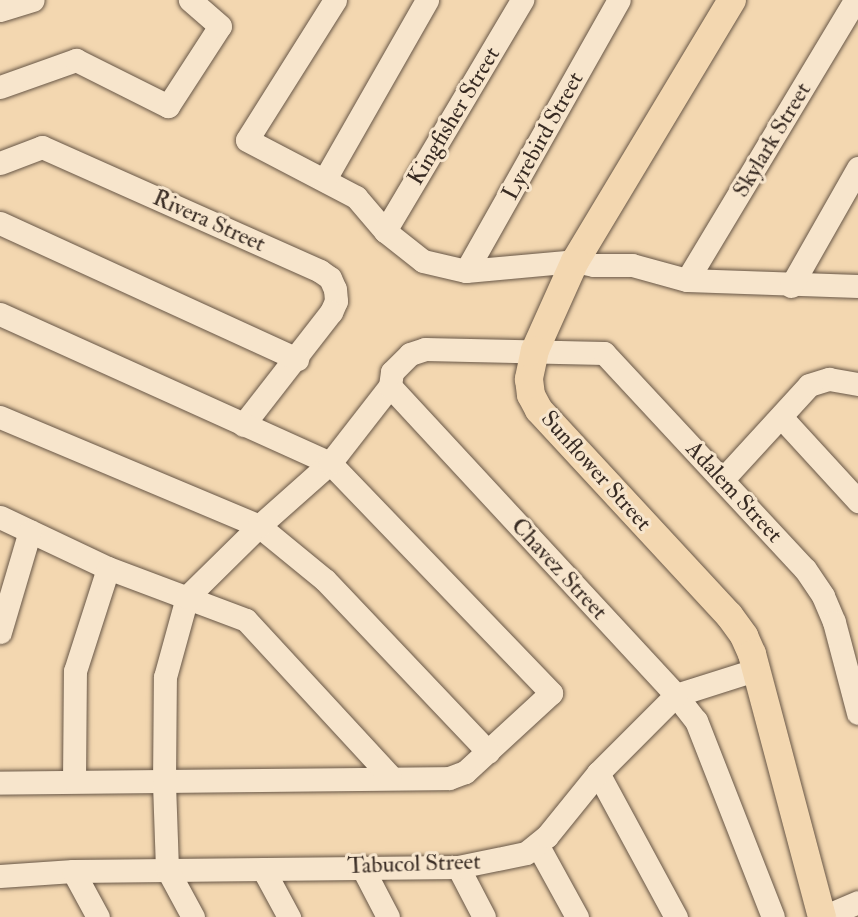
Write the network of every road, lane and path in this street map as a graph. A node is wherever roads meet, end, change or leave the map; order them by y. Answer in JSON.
{"nodes":[{"id":1,"x":32,"y":0,"type":"edge"},
{"id":2,"x":190,"y":0,"type":"edge"},
{"id":3,"x":335,"y":0,"type":"edge"},
{"id":4,"x":427,"y":0,"type":"edge"},
{"id":5,"x":522,"y":0,"type":"edge"},
{"id":6,"x":619,"y":0,"type":"edge"},
{"id":7,"x":732,"y":0,"type":"edge"},
{"id":8,"x":855,"y":0,"type":"edge"},
{"id":9,"x":0,"y":10,"type":"edge"},
{"id":10,"x":0,"y":87,"type":"edge"},
{"id":11,"x":0,"y":163,"type":"edge"},
{"id":12,"x":858,"y":168,"type":"edge"},
{"id":13,"x":325,"y":179,"type":"junction"},
{"id":14,"x":0,"y":223,"type":"edge"},
{"id":15,"x":385,"y":231,"type":"junction"},
{"id":16,"x":575,"y":261,"type":"junction"},
{"id":17,"x":466,"y":271,"type":"junction"},
{"id":18,"x":687,"y":280,"type":"junction"},
{"id":19,"x":791,"y":286,"type":"junction"},
{"id":20,"x":858,"y":286,"type":"edge"},
{"id":21,"x":0,"y":314,"type":"edge"},
{"id":22,"x":536,"y":350,"type":"junction"},
{"id":23,"x":297,"y":359,"type":"junction"},
{"id":24,"x":858,"y":384,"type":"edge"},
{"id":25,"x":390,"y":386,"type":"junction"},
{"id":26,"x":0,"y":417,"type":"edge"},
{"id":27,"x":782,"y":418,"type":"junction"},
{"id":28,"x":243,"y":425,"type":"junction"},
{"id":29,"x":331,"y":463,"type":"junction"},
{"id":30,"x":723,"y":479,"type":"junction"},
{"id":31,"x":858,"y":501,"type":"edge"},
{"id":32,"x":0,"y":517,"type":"edge"},
{"id":33,"x":259,"y":526,"type":"junction"},
{"id":34,"x":30,"y":531,"type":"junction"},
{"id":35,"x":108,"y":568,"type":"junction"},
{"id":36,"x":187,"y":597,"type":"junction"},
{"id":37,"x":0,"y":632,"type":"edge"},
{"id":38,"x":755,"y":670,"type":"junction"},
{"id":39,"x":676,"y":695,"type":"junction"},
{"id":40,"x":858,"y":713,"type":"edge"},
{"id":41,"x":488,"y":752,"type":"junction"},
{"id":42,"x":598,"y":774,"type":"junction"},
{"id":43,"x":390,"y":776,"type":"junction"},
{"id":44,"x":74,"y":781,"type":"junction"},
{"id":45,"x":0,"y":783,"type":"edge"},
{"id":46,"x":164,"y":783,"type":"junction"},
{"id":47,"x":538,"y":846,"type":"junction"},
{"id":48,"x":362,"y":867,"type":"junction"},
{"id":49,"x":458,"y":867,"type":"junction"},
{"id":50,"x":167,"y":869,"type":"junction"},
{"id":51,"x":264,"y":869,"type":"junction"},
{"id":52,"x":73,"y":871,"type":"junction"},
{"id":53,"x":0,"y":877,"type":"edge"},
{"id":54,"x":858,"y":902,"type":"edge"},
{"id":55,"x":821,"y":915,"type":"edge"},
{"id":56,"x":98,"y":917,"type":"edge"},
{"id":57,"x":193,"y":917,"type":"edge"},
{"id":58,"x":289,"y":917,"type":"edge"},
{"id":59,"x":388,"y":917,"type":"edge"},
{"id":60,"x":484,"y":917,"type":"edge"},
{"id":61,"x":577,"y":917,"type":"edge"},
{"id":62,"x":676,"y":917,"type":"edge"},
{"id":63,"x":773,"y":917,"type":"edge"}],
"edges":[{"from":1,"to":9,"type":"street"},
{"from":2,"to":10,"type":"street"},
{"from":3,"to":13,"type":"street"},
{"from":4,"to":13,"type":"street"},
{"from":5,"to":15,"type":"street","name":"Kingfisher Street"},
{"from":6,"to":17,"type":"street","name":"Lyrebird Street"},
{"from":7,"to":16,"type":"main road","name":"Sunflower Street"},
{"from":8,"to":18,"type":"street","name":"Skylark Street"},
{"from":11,"to":23,"type":"street","name":"Rivera Street"},
{"from":12,"to":19,"type":"street"},
{"from":13,"to":15,"type":"street"},
{"from":14,"to":23,"type":"street"},
{"from":15,"to":17,"type":"street"},
{"from":16,"to":17,"type":"street"},
{"from":16,"to":18,"type":"street"},
{"from":16,"to":22,"type":"main road","name":"Sunflower Street"},
{"from":18,"to":19,"type":"street"},
{"from":19,"to":20,"type":"street"},
{"from":21,"to":28,"type":"street"},
{"from":22,"to":25,"type":"street"},
{"from":22,"to":30,"type":"street","name":"Adalem Street"},
{"from":22,"to":38,"type":"main road","name":"Sunflower Street"},
{"from":23,"to":28,"type":"street","name":"Rivera Street"},
{"from":24,"to":27,"type":"street"},
{"from":25,"to":29,"type":"street"},
{"from":25,"to":39,"type":"street","name":"Chavez Street"},
{"from":26,"to":33,"type":"street"},
{"from":27,"to":30,"type":"street"},
{"from":27,"to":31,"type":"street"},
{"from":28,"to":29,"type":"street"},
{"from":29,"to":33,"type":"street"},
{"from":29,"to":41,"type":"street"},
{"from":30,"to":40,"type":"street","name":"Adalem Street"},
{"from":32,"to":34,"type":"street"},
{"from":33,"to":36,"type":"street"},
{"from":33,"to":41,"type":"street"},
{"from":34,"to":35,"type":"street"},
{"from":34,"to":37,"type":"street"},
{"from":35,"to":36,"type":"street"},
{"from":35,"to":44,"type":"street"},
{"from":36,"to":43,"type":"street"},
{"from":36,"to":46,"type":"street"},
{"from":38,"to":39,"type":"street"},
{"from":38,"to":55,"type":"main road","name":"Sunflower Street"},
{"from":39,"to":42,"type":"street"},
{"from":39,"to":63,"type":"street","name":"Chavez Street"},
{"from":41,"to":43,"type":"street"},
{"from":42,"to":47,"type":"street"},
{"from":42,"to":62,"type":"street"},
{"from":43,"to":46,"type":"street"},
{"from":44,"to":45,"type":"street"},
{"from":44,"to":46,"type":"street"},
{"from":46,"to":50,"type":"street"},
{"from":47,"to":49,"type":"street","name":"Tabucol Street"},
{"from":47,"to":61,"type":"street"},
{"from":48,"to":49,"type":"street","name":"Tabucol Street"},
{"from":48,"to":51,"type":"street","name":"Tabucol Street"},
{"from":48,"to":59,"type":"street"},
{"from":49,"to":60,"type":"street"},
{"from":50,"to":51,"type":"street","name":"Tabucol Street"},
{"from":50,"to":52,"type":"street","name":"Tabucol Street"},
{"from":50,"to":57,"type":"street"},
{"from":51,"to":58,"type":"street"},
{"from":52,"to":53,"type":"street","name":"Tabucol Street"},
{"from":52,"to":56,"type":"street"},
{"from":54,"to":55,"type":"street"}]}
